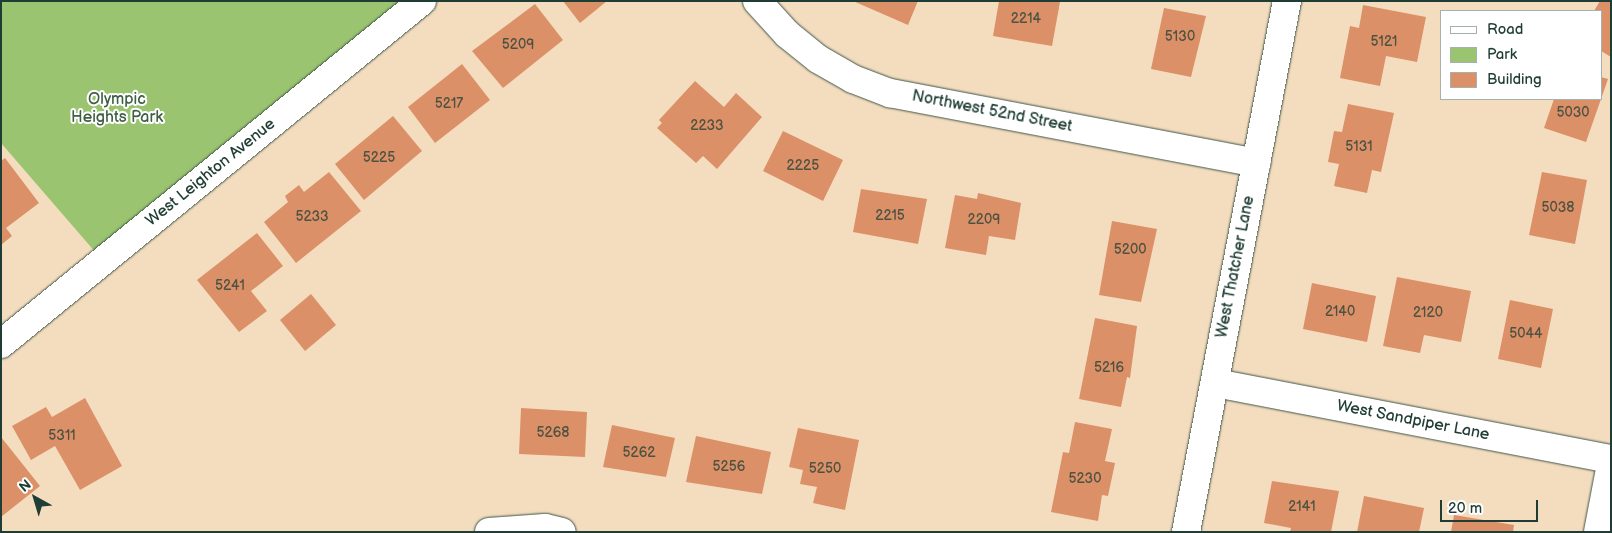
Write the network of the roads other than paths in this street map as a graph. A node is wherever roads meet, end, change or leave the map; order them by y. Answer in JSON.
{"nodes":[{"id":1,"x":422,"y":1,"type":"edge"},
{"id":2,"x":757,"y":1,"type":"edge"},
{"id":3,"x":1287,"y":1,"type":"edge"},
{"id":4,"x":1256,"y":163,"type":"junction"},
{"id":5,"x":1,"y":344,"type":"edge"},
{"id":6,"x":1215,"y":383,"type":"junction"},
{"id":7,"x":1611,"y":459,"type":"edge"},
{"id":8,"x":1611,"y":464,"type":"edge"},
{"id":9,"x":489,"y":532,"type":"edge"},
{"id":10,"x":562,"y":532,"type":"edge"},
{"id":11,"x":1186,"y":532,"type":"edge"},
{"id":12,"x":1598,"y":532,"type":"edge"}],
"edges":[{"from":1,"to":5,"type":"street","name":"West Leighton Avenue"},
{"from":2,"to":4,"type":"street","name":"Northwest 52nd Street"},
{"from":3,"to":4,"type":"street","name":"West Thatcher Lane"},
{"from":4,"to":6,"type":"street","name":"West Thatcher Lane"},
{"from":6,"to":7,"type":"street","name":"West Sandpiper Lane"},
{"from":6,"to":11,"type":"street","name":"West Thatcher Lane"},
{"from":8,"to":12,"type":"street"},
{"from":9,"to":10,"type":"street"}]}
